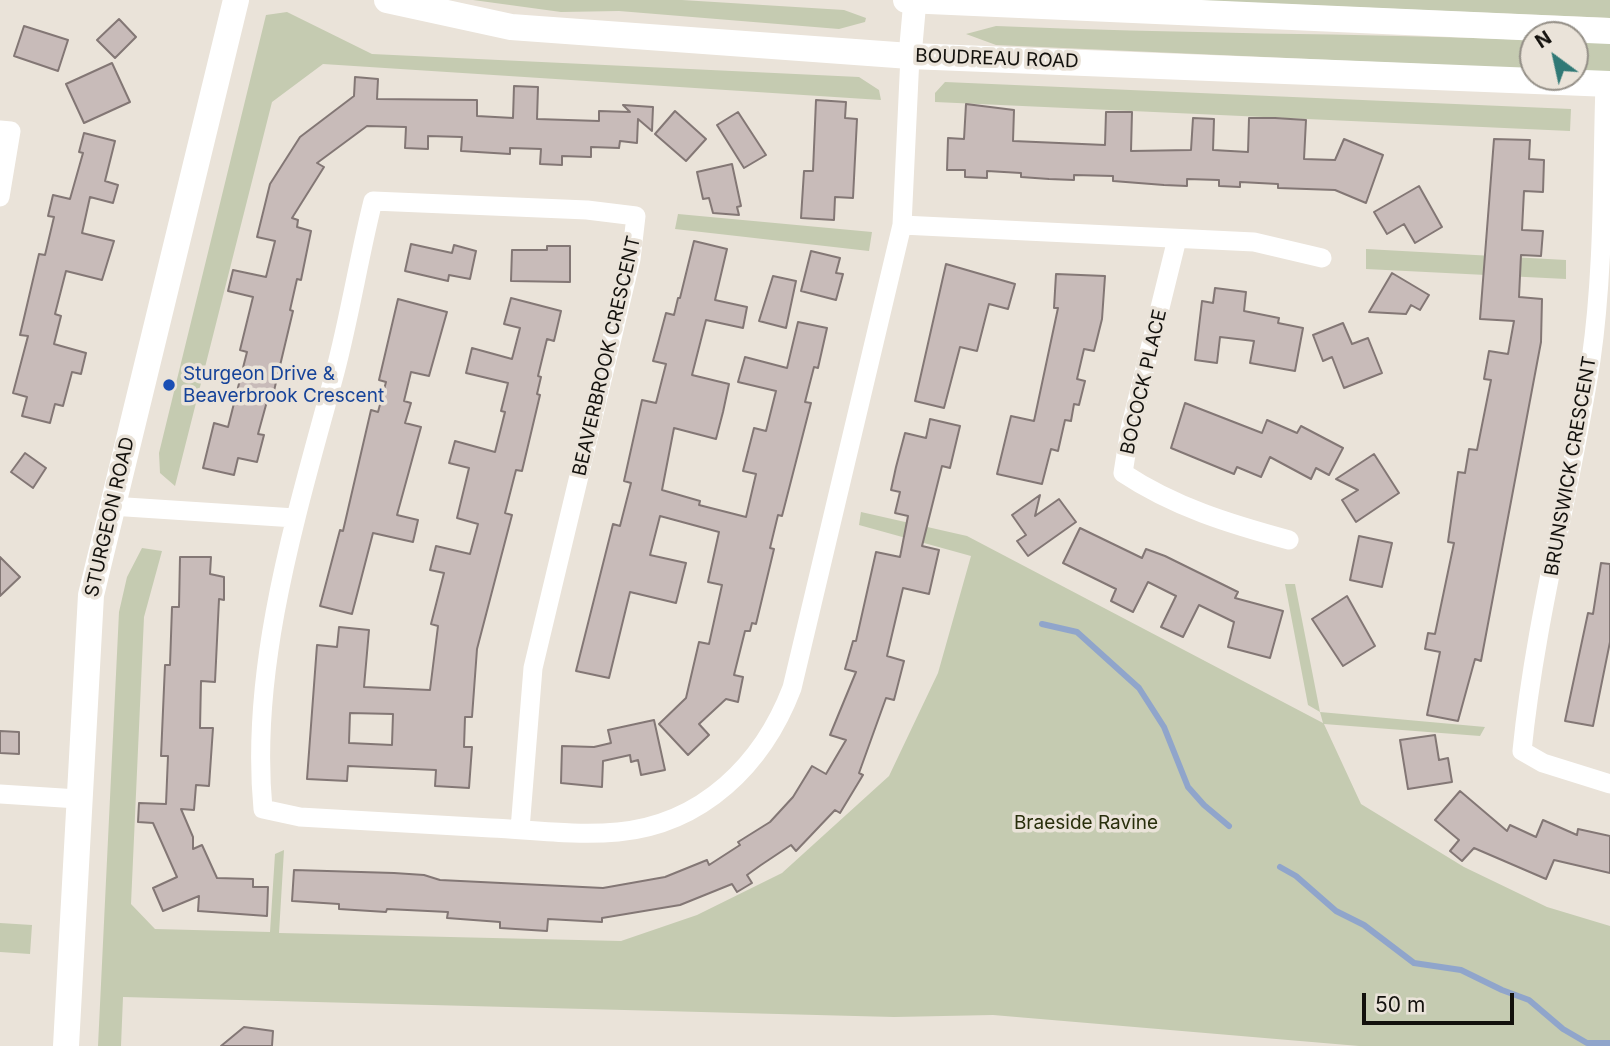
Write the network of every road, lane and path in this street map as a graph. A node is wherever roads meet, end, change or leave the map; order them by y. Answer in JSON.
{"nodes":[{"id":1,"x":236,"y":0,"type":"edge"},
{"id":2,"x":387,"y":0,"type":"edge"},
{"id":3,"x":906,"y":0,"type":"edge"},
{"id":4,"x":915,"y":0,"type":"edge"},
{"id":5,"x":1610,"y":31,"type":"edge"},
{"id":6,"x":910,"y":56,"type":"junction"},
{"id":7,"x":1607,"y":84,"type":"edge"},
{"id":8,"x":0,"y":130,"type":"edge"},
{"id":9,"x":0,"y":197,"type":"edge"},
{"id":10,"x":902,"y":225,"type":"junction"},
{"id":11,"x":1177,"y":239,"type":"junction"},
{"id":12,"x":1322,"y":257,"type":"dead end"},
{"id":13,"x":1604,"y":257,"type":"edge"},
{"id":14,"x":111,"y":506,"type":"junction"},
{"id":15,"x":295,"y":518,"type":"junction"},
{"id":16,"x":1289,"y":540,"type":"dead end"},
{"id":17,"x":1610,"y":784,"type":"edge"},
{"id":18,"x":0,"y":794,"type":"edge"},
{"id":19,"x":78,"y":799,"type":"junction"},
{"id":20,"x":520,"y":829,"type":"junction"},
{"id":21,"x":66,"y":1046,"type":"edge"}],
"edges":[{"from":1,"to":14,"type":"main road","name":"STURGEON ROAD"},
{"from":2,"to":6,"type":"main road","name":"BOUDREAU ROAD"},
{"from":3,"to":4,"type":"main road"},
{"from":4,"to":5,"type":"main road"},
{"from":4,"to":6,"type":"street"},
{"from":6,"to":7,"type":"main road","name":"BOUDREAU ROAD"},
{"from":6,"to":10,"type":"street","name":"BEAVERBROOK CRESCENT"},
{"from":7,"to":13,"type":"street","name":"BRUNSWICK CRESCENT"},
{"from":8,"to":9,"type":"street"},
{"from":10,"to":11,"type":"street"},
{"from":10,"to":20,"type":"street","name":"BEAVERBROOK CRESCENT"},
{"from":11,"to":12,"type":"street"},
{"from":11,"to":16,"type":"street","name":"BOCOCK PLACE"},
{"from":13,"to":17,"type":"street","name":"BRUNSWICK CRESCENT"},
{"from":14,"to":15,"type":"street"},
{"from":14,"to":19,"type":"main road","name":"STURGEON ROAD"},
{"from":15,"to":20,"type":"street","name":"BEAVERBROOK CRESCENT"},
{"from":15,"to":20,"type":"street","name":"BEAVERBROOK CRESCENT"},
{"from":18,"to":19,"type":"street"},
{"from":19,"to":21,"type":"main road","name":"STURGEON ROAD"}]}
